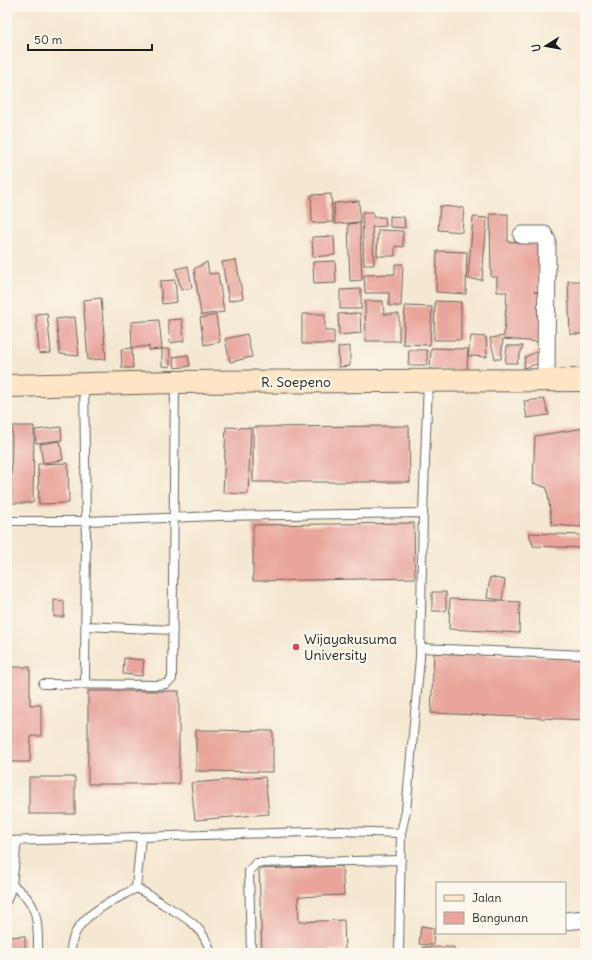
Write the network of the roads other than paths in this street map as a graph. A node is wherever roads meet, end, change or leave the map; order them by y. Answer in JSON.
{"nodes":[{"id":1,"x":522,"y":235,"type":"dead end"},
{"id":2,"x":546,"y":380,"type":"junction"},
{"id":3,"x":585,"y":380,"type":"edge"},
{"id":4,"x":428,"y":381,"type":"junction"},
{"id":5,"x":175,"y":382,"type":"junction"},
{"id":6,"x":84,"y":385,"type":"junction"},
{"id":7,"x":7,"y":386,"type":"edge"},
{"id":8,"x":423,"y":513,"type":"junction"},
{"id":9,"x":173,"y":518,"type":"junction"},
{"id":10,"x":7,"y":521,"type":"edge"},
{"id":11,"x":86,"y":521,"type":"junction"},
{"id":12,"x":86,"y":626,"type":"junction"},
{"id":13,"x":173,"y":630,"type":"junction"},
{"id":14,"x":420,"y":648,"type":"junction"},
{"id":15,"x":585,"y":655,"type":"edge"},
{"id":16,"x":43,"y":684,"type":"dead end"},
{"id":17,"x":85,"y":684,"type":"junction"},
{"id":18,"x":401,"y":833,"type":"junction"},
{"id":19,"x":140,"y":837,"type":"junction"},
{"id":20,"x":7,"y":841,"type":"edge"},
{"id":21,"x":17,"y":841,"type":"junction"},
{"id":22,"x":401,"y":860,"type":"junction"},
{"id":23,"x":12,"y":885,"type":"junction"},
{"id":24,"x":136,"y":888,"type":"junction"},
{"id":25,"x":7,"y":900,"type":"edge"},
{"id":26,"x":585,"y":919,"type":"edge"},
{"id":27,"x":566,"y":921,"type":"edge"},
{"id":28,"x":38,"y":953,"type":"edge"},
{"id":29,"x":71,"y":953,"type":"edge"},
{"id":30,"x":210,"y":953,"type":"edge"},
{"id":31,"x":251,"y":953,"type":"edge"},
{"id":32,"x":399,"y":953,"type":"edge"}],
"edges":[{"from":1,"to":2,"type":"street"},
{"from":2,"to":3,"type":"street","name":"R. Soepeno"},
{"from":2,"to":4,"type":"street","name":"R. Soepeno"},
{"from":4,"to":5,"type":"street","name":"R. Soepeno"},
{"from":4,"to":8,"type":"lane"},
{"from":5,"to":6,"type":"street","name":"R. Soepeno"},
{"from":5,"to":9,"type":"lane"},
{"from":6,"to":7,"type":"street","name":"R. Soepeno"},
{"from":6,"to":11,"type":"lane"},
{"from":8,"to":9,"type":"lane"},
{"from":8,"to":14,"type":"lane"},
{"from":9,"to":11,"type":"lane"},
{"from":9,"to":13,"type":"lane"},
{"from":10,"to":11,"type":"lane"},
{"from":11,"to":12,"type":"lane"},
{"from":12,"to":13,"type":"lane"},
{"from":12,"to":17,"type":"lane"},
{"from":13,"to":17,"type":"lane"},
{"from":14,"to":15,"type":"lane"},
{"from":14,"to":18,"type":"lane"},
{"from":16,"to":17,"type":"lane"},
{"from":18,"to":19,"type":"lane"},
{"from":18,"to":22,"type":"lane"},
{"from":19,"to":21,"type":"lane"},
{"from":19,"to":24,"type":"lane"},
{"from":20,"to":21,"type":"lane"},
{"from":21,"to":23,"type":"lane"},
{"from":22,"to":31,"type":"lane"},
{"from":22,"to":32,"type":"lane"},
{"from":23,"to":25,"type":"lane"},
{"from":23,"to":28,"type":"lane"},
{"from":24,"to":29,"type":"lane"},
{"from":24,"to":30,"type":"lane"},
{"from":26,"to":27,"type":"street"}]}
